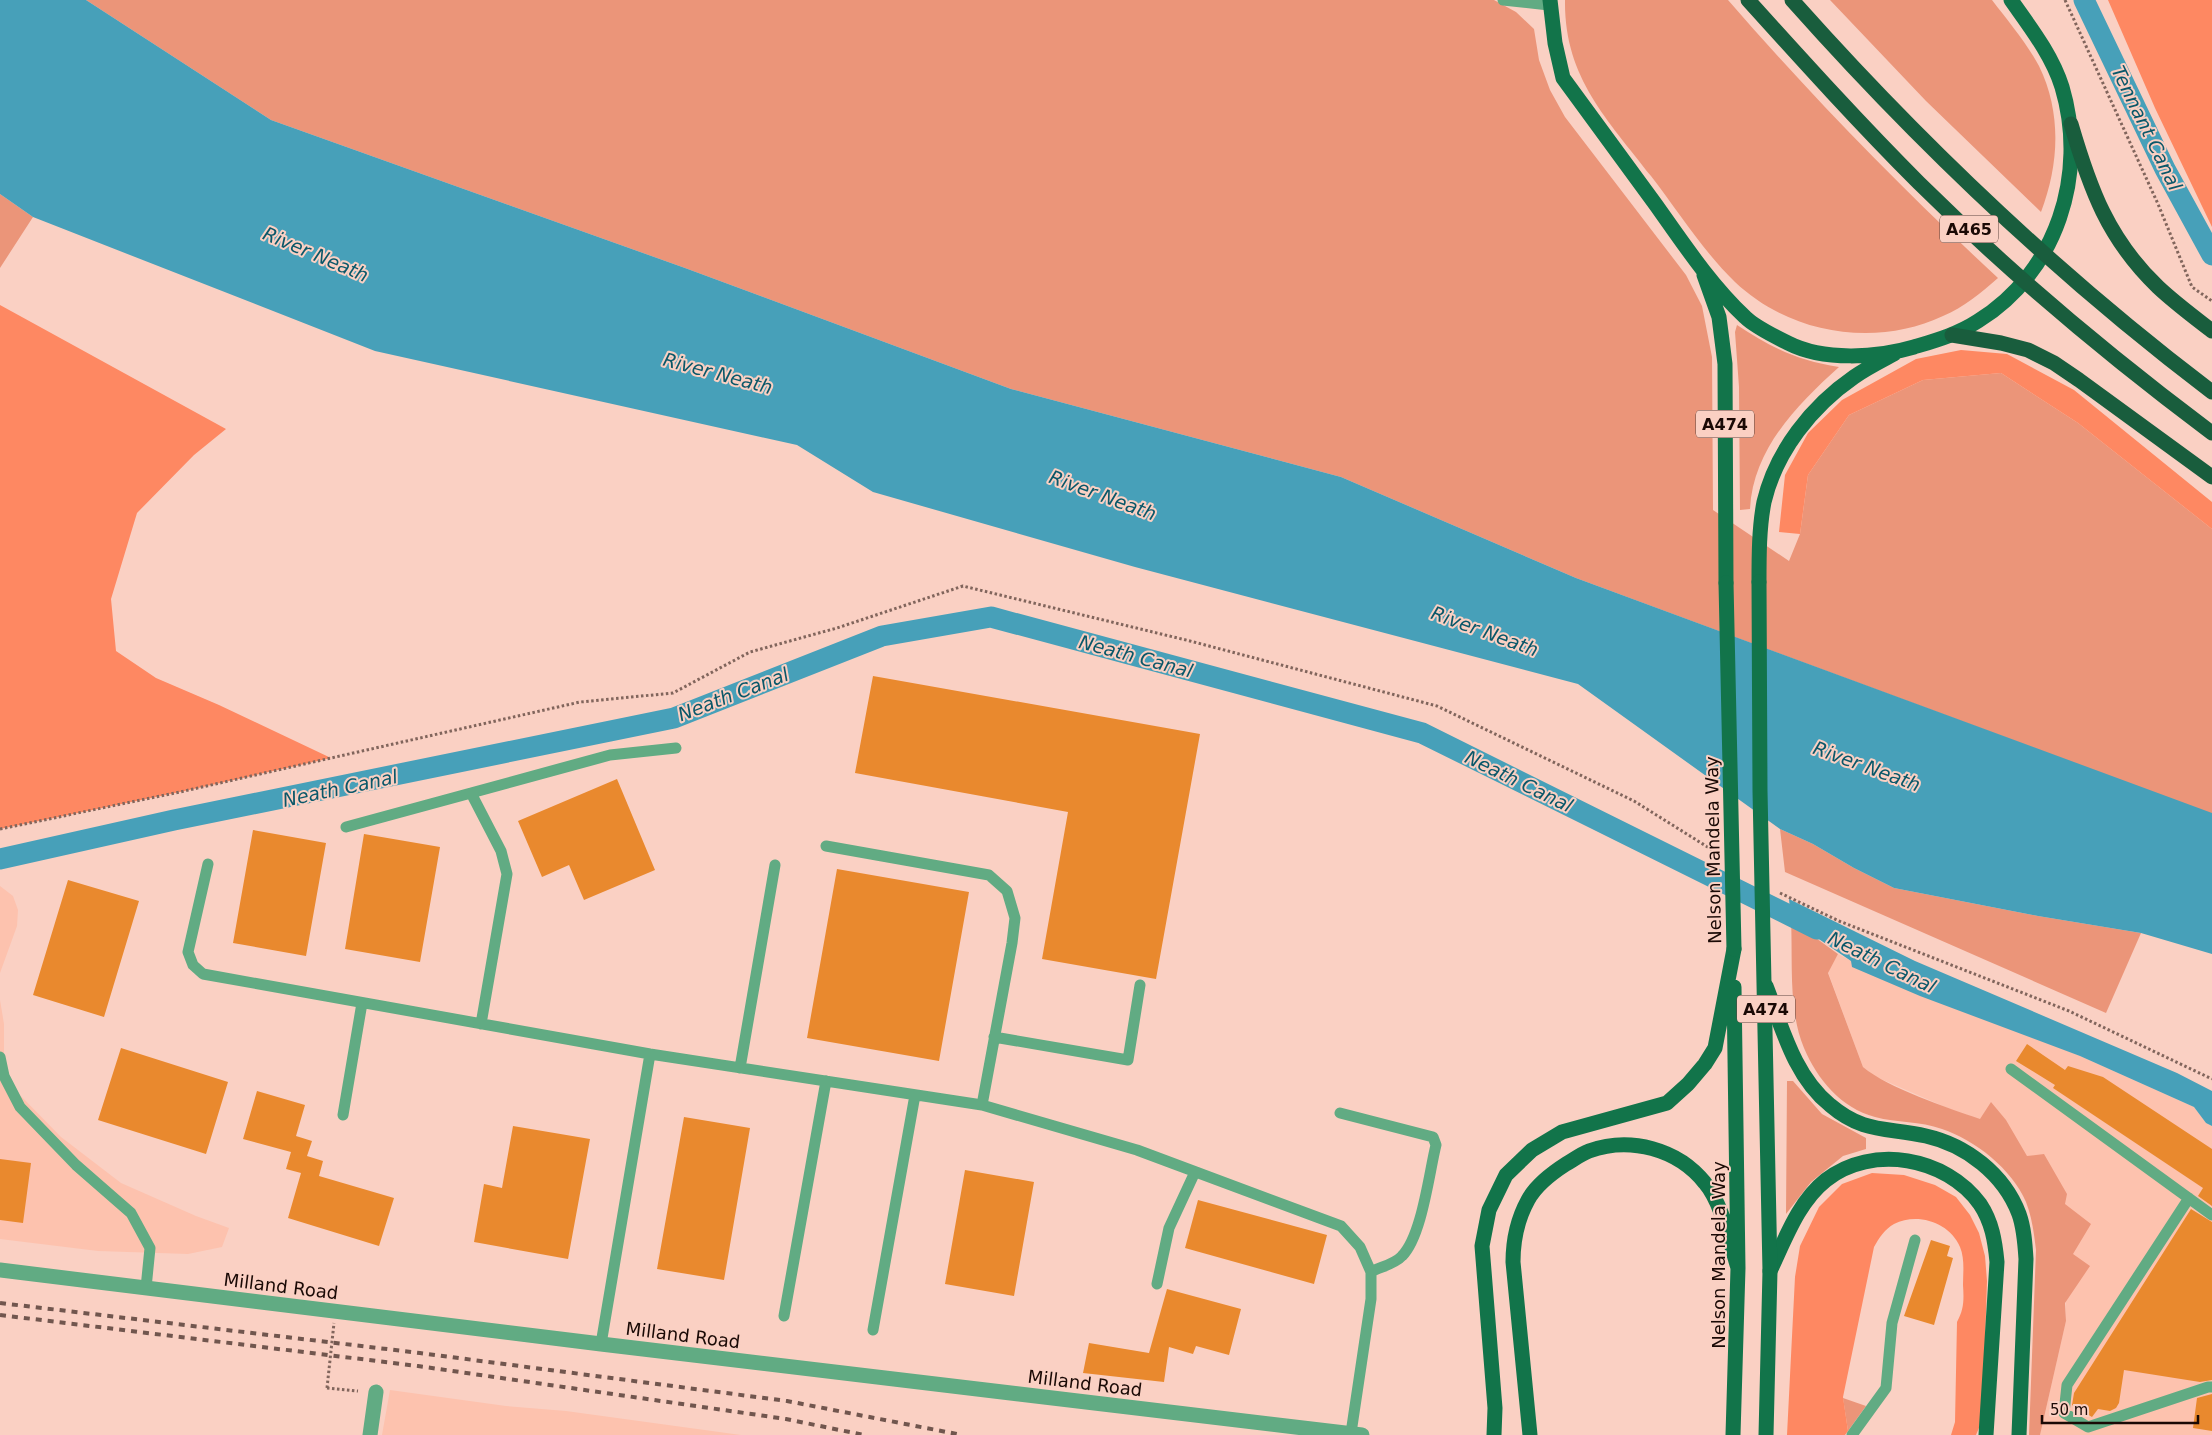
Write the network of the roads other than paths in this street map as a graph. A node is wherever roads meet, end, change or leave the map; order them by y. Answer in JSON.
{"nodes":[{"id":1,"x":1503,"y":0,"type":"edge"},
{"id":2,"x":1748,"y":0,"type":"edge"},
{"id":3,"x":1792,"y":0,"type":"edge"},
{"id":4,"x":1550,"y":2,"type":"edge"},
{"id":5,"x":2013,"y":2,"type":"edge"},
{"id":6,"x":2071,"y":124,"type":"junction"},
{"id":7,"x":1702,"y":268,"type":"junction"},
{"id":8,"x":2212,"y":331,"type":"edge"},
{"id":9,"x":1952,"y":335,"type":"junction"},
{"id":10,"x":1898,"y":352,"type":"junction"},
{"id":11,"x":2212,"y":392,"type":"edge"},
{"id":12,"x":2212,"y":433,"type":"edge"},
{"id":13,"x":2212,"y":477,"type":"edge"},
{"id":14,"x":676,"y":748,"type":"dead end"},
{"id":15,"x":471,"y":793,"type":"junction"},
{"id":16,"x":346,"y":828,"type":"dead end"},
{"id":17,"x":826,"y":846,"type":"dead end"},
{"id":18,"x":208,"y":864,"type":"dead end"},
{"id":19,"x":775,"y":865,"type":"dead end"},
{"id":20,"x":1734,"y":949,"type":"junction"},
{"id":21,"x":1140,"y":985,"type":"dead end"},
{"id":22,"x":1766,"y":986,"type":"junction"},
{"id":23,"x":362,"y":1003,"type":"junction"},
{"id":24,"x":481,"y":1024,"type":"junction"},
{"id":25,"x":994,"y":1037,"type":"junction"},
{"id":26,"x":650,"y":1054,"type":"junction"},
{"id":27,"x":0,"y":1057,"type":"edge"},
{"id":28,"x":740,"y":1068,"type":"junction"},
{"id":29,"x":2011,"y":1069,"type":"dead end"},
{"id":30,"x":826,"y":1081,"type":"junction"},
{"id":31,"x":915,"y":1095,"type":"junction"},
{"id":32,"x":982,"y":1105,"type":"junction"},
{"id":33,"x":1340,"y":1113,"type":"dead end"},
{"id":34,"x":343,"y":1115,"type":"dead end"},
{"id":35,"x":1195,"y":1172,"type":"junction"},
{"id":36,"x":2189,"y":1198,"type":"junction"},
{"id":37,"x":2212,"y":1215,"type":"edge"},
{"id":38,"x":1915,"y":1240,"type":"dead end"},
{"id":39,"x":1738,"y":1268,"type":"junction"},
{"id":40,"x":0,"y":1270,"type":"edge"},
{"id":41,"x":1770,"y":1271,"type":"junction"},
{"id":42,"x":1371,"y":1272,"type":"junction"},
{"id":43,"x":1157,"y":1284,"type":"dead end"},
{"id":44,"x":146,"y":1288,"type":"junction"},
{"id":45,"x":784,"y":1316,"type":"dead end"},
{"id":46,"x":873,"y":1330,"type":"dead end"},
{"id":47,"x":602,"y":1344,"type":"junction"},
{"id":48,"x":2212,"y":1387,"type":"edge"},
{"id":49,"x":376,"y":1392,"type":"road end"},
{"id":50,"x":1356,"y":1434,"type":"edge"},
{"id":51,"x":370,"y":1435,"type":"edge"},
{"id":52,"x":1494,"y":1435,"type":"edge"},
{"id":53,"x":1530,"y":1435,"type":"edge"},
{"id":54,"x":1734,"y":1435,"type":"edge"},
{"id":55,"x":1766,"y":1435,"type":"edge"},
{"id":56,"x":1852,"y":1435,"type":"edge"},
{"id":57,"x":1986,"y":1435,"type":"edge"},
{"id":58,"x":2019,"y":1435,"type":"edge"}],
"edges":[{"from":1,"to":4,"type":"lane"},
{"from":2,"to":12,"type":"highway","number":"A465","bridge":true},
{"from":3,"to":11,"type":"highway","number":"A465","bridge":true},
{"from":4,"to":7,"type":"main road"},
{"from":5,"to":6,"type":"main road"},
{"from":6,"to":8,"type":"highway"},
{"from":6,"to":9,"type":"main road"},
{"from":7,"to":10,"type":"main road"},
{"from":7,"to":20,"type":"main road","name":"Nelson Mandela Way","number":"A474","bridge":true},
{"from":9,"to":10,"type":"main road"},
{"from":9,"to":13,"type":"highway"},
{"from":10,"to":22,"type":"main road","number":"A474","bridge":true},
{"from":14,"to":15,"type":"lane"},
{"from":15,"to":16,"type":"lane"},
{"from":15,"to":24,"type":"lane"},
{"from":17,"to":25,"type":"lane"},
{"from":18,"to":23,"type":"lane"},
{"from":19,"to":28,"type":"lane"},
{"from":20,"to":39,"type":"main road","name":"Nelson Mandela Way","number":"A474"},
{"from":20,"to":52,"type":"main road"},
{"from":21,"to":25,"type":"lane"},
{"from":22,"to":41,"type":"main road","number":"A474","bridge":true},
{"from":22,"to":58,"type":"main road"},
{"from":23,"to":24,"type":"lane"},
{"from":23,"to":34,"type":"lane"},
{"from":24,"to":26,"type":"lane"},
{"from":25,"to":32,"type":"lane"},
{"from":26,"to":28,"type":"lane"},
{"from":26,"to":47,"type":"lane"},
{"from":27,"to":44,"type":"lane"},
{"from":28,"to":30,"type":"lane"},
{"from":29,"to":36,"type":"lane"},
{"from":30,"to":31,"type":"lane"},
{"from":30,"to":45,"type":"lane"},
{"from":31,"to":32,"type":"lane"},
{"from":31,"to":46,"type":"lane"},
{"from":32,"to":35,"type":"lane"},
{"from":33,"to":42,"type":"lane"},
{"from":35,"to":42,"type":"lane"},
{"from":35,"to":43,"type":"lane"},
{"from":36,"to":37,"type":"lane"},
{"from":36,"to":48,"type":"lane"},
{"from":38,"to":56,"type":"lane"},
{"from":39,"to":53,"type":"main road"},
{"from":39,"to":54,"type":"main road","name":"Nelson Mandela Way","number":"A474"},
{"from":40,"to":44,"type":"street","name":"Milland Road"},
{"from":41,"to":55,"type":"main road","number":"A474","bridge":true},
{"from":41,"to":57,"type":"main road"},
{"from":42,"to":50,"type":"lane"},
{"from":44,"to":47,"type":"street","name":"Milland Road"},
{"from":47,"to":50,"type":"street","name":"Milland Road"},
{"from":49,"to":51,"type":"street"}]}
